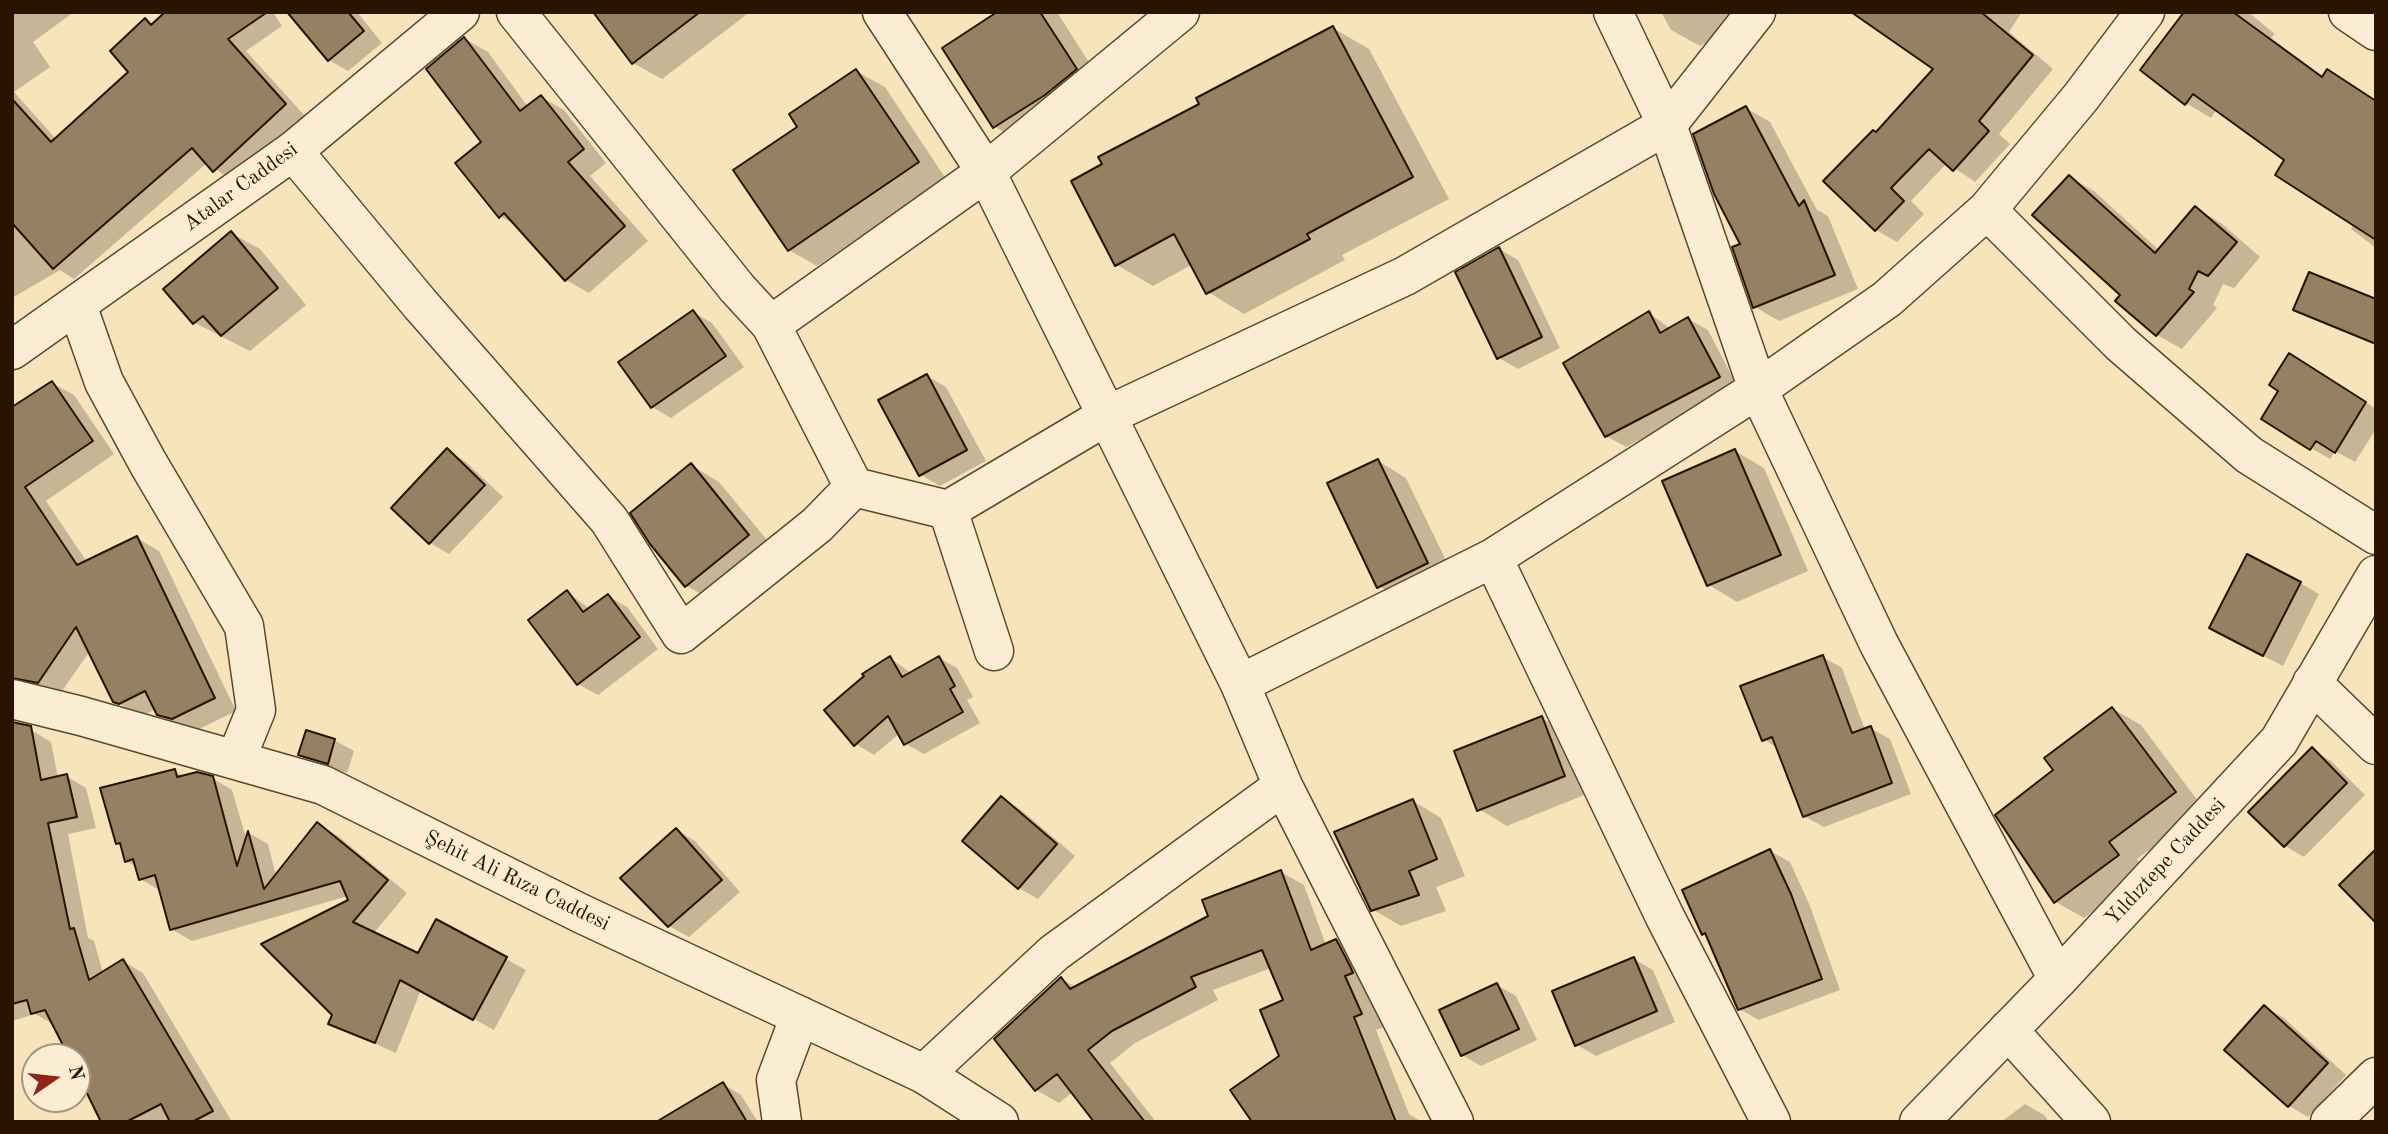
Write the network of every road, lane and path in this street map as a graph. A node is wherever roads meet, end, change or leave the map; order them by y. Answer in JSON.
{"nodes":[{"id":1,"x":460,"y":12,"type":"edge"},
{"id":2,"x":516,"y":12,"type":"edge"},
{"id":3,"x":882,"y":12,"type":"edge"},
{"id":4,"x":1180,"y":12,"type":"edge"},
{"id":5,"x":1614,"y":12,"type":"edge"},
{"id":6,"x":1756,"y":12,"type":"edge"},
{"id":7,"x":2145,"y":12,"type":"edge"},
{"id":8,"x":2348,"y":12,"type":"edge"},
{"id":9,"x":2376,"y":31,"type":"edge"},
{"id":10,"x":1667,"y":125,"type":"junction"},
{"id":11,"x":293,"y":151,"type":"junction"},
{"id":12,"x":986,"y":172,"type":"junction"},
{"id":13,"x":1987,"y":210,"type":"junction"},
{"id":14,"x":77,"y":304,"type":"junction"},
{"id":15,"x":771,"y":325,"type":"junction"},
{"id":16,"x":12,"y":350,"type":"edge"},
{"id":17,"x":1758,"y":389,"type":"junction"},
{"id":18,"x":1108,"y":415,"type":"junction"},
{"id":19,"x":854,"y":486,"type":"junction"},
{"id":20,"x":948,"y":510,"type":"junction"},
{"id":21,"x":2376,"y":535,"type":"edge"},
{"id":22,"x":1493,"y":558,"type":"junction"},
{"id":23,"x":2376,"y":575,"type":"edge"},
{"id":24,"x":993,"y":651,"type":"dead end"},
{"id":25,"x":2312,"y":683,"type":"junction"},
{"id":26,"x":1240,"y":684,"type":"junction"},
{"id":27,"x":12,"y":699,"type":"edge"},
{"id":28,"x":2376,"y":745,"type":"edge"},
{"id":29,"x":236,"y":760,"type":"junction"},
{"id":30,"x":1283,"y":786,"type":"junction"},
{"id":31,"x":2058,"y":979,"type":"junction"},
{"id":32,"x":800,"y":1016,"type":"junction"},
{"id":33,"x":2008,"y":1030,"type":"junction"},
{"id":34,"x":924,"y":1074,"type":"junction"},
{"id":35,"x":2376,"y":1077,"type":"edge"},
{"id":36,"x":2345,"y":1116,"type":"edge"},
{"id":37,"x":782,"y":1122,"type":"edge"},
{"id":38,"x":999,"y":1122,"type":"edge"},
{"id":39,"x":1454,"y":1122,"type":"edge"},
{"id":40,"x":1771,"y":1122,"type":"edge"},
{"id":41,"x":1919,"y":1122,"type":"edge"},
{"id":42,"x":2091,"y":1122,"type":"edge"}],
"edges":[{"from":1,"to":11,"type":"street","name":"Atalar Caddesi"},
{"from":2,"to":15,"type":"street"},
{"from":3,"to":12,"type":"street"},
{"from":4,"to":12,"type":"street"},
{"from":5,"to":10,"type":"street"},
{"from":6,"to":10,"type":"street"},
{"from":7,"to":13,"type":"street"},
{"from":8,"to":9,"type":"street"},
{"from":10,"to":17,"type":"street"},
{"from":10,"to":18,"type":"street"},
{"from":11,"to":14,"type":"street","name":"Atalar Caddesi"},
{"from":11,"to":19,"type":"street"},
{"from":12,"to":15,"type":"street"},
{"from":12,"to":18,"type":"street"},
{"from":13,"to":17,"type":"street"},
{"from":13,"to":21,"type":"street"},
{"from":14,"to":16,"type":"street","name":"Atalar Caddesi"},
{"from":14,"to":29,"type":"street"},
{"from":15,"to":19,"type":"street"},
{"from":17,"to":22,"type":"street"},
{"from":17,"to":31,"type":"street"},
{"from":18,"to":20,"type":"street"},
{"from":18,"to":26,"type":"street"},
{"from":19,"to":20,"type":"street"},
{"from":20,"to":24,"type":"street"},
{"from":22,"to":26,"type":"street"},
{"from":22,"to":40,"type":"street"},
{"from":23,"to":25,"type":"street","name":"Yıldıztepe Caddesi"},
{"from":25,"to":28,"type":"street"},
{"from":25,"to":31,"type":"street","name":"Yıldıztepe Caddesi"},
{"from":26,"to":30,"type":"street"},
{"from":27,"to":29,"type":"street","name":"Şehit Ali Rıza Caddesi"},
{"from":29,"to":32,"type":"street","name":"Şehit Ali Rıza Caddesi"},
{"from":30,"to":34,"type":"street"},
{"from":30,"to":39,"type":"street"},
{"from":31,"to":33,"type":"street","name":"Yıldıztepe Caddesi"},
{"from":32,"to":34,"type":"street","name":"Şehit Ali Rıza Caddesi"},
{"from":32,"to":37,"type":"street"},
{"from":33,"to":41,"type":"street","name":"Yıldıztepe Caddesi"},
{"from":33,"to":42,"type":"street"},
{"from":34,"to":38,"type":"street","name":"Şehit Ali Rıza Caddesi"},
{"from":35,"to":36,"type":"street"}]}
